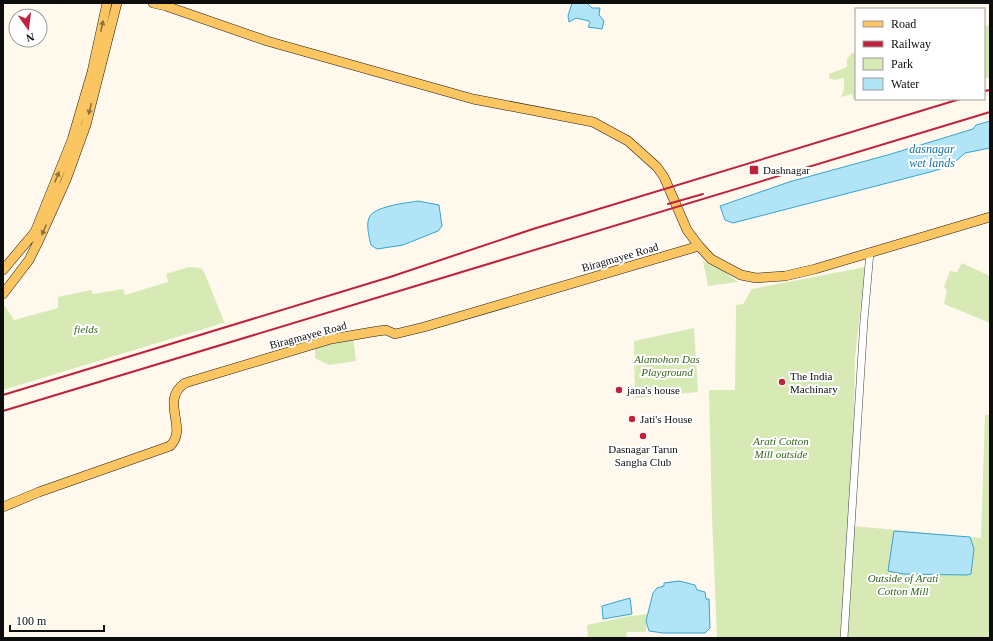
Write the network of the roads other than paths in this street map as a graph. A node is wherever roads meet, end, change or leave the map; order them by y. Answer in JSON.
{"nodes":[{"id":1,"x":107,"y":3,"type":"edge"},
{"id":2,"x":117,"y":3,"type":"edge"},
{"id":3,"x":153,"y":3,"type":"edge"},
{"id":4,"x":990,"y":217,"type":"edge"},
{"id":5,"x":699,"y":246,"type":"junction"},
{"id":6,"x":870,"y":252,"type":"junction"},
{"id":7,"x":3,"y":270,"type":"edge"},
{"id":8,"x":3,"y":294,"type":"edge"},
{"id":9,"x":3,"y":507,"type":"edge"},
{"id":10,"x":844,"y":638,"type":"edge"}],
"edges":[{"from":7,"to":1,"type":"main road","one_way":true},
{"from":2,"to":8,"type":"main road","one_way":true},
{"from":3,"to":5,"type":"main road"},
{"from":4,"to":6,"type":"main road"},
{"from":5,"to":6,"type":"main road"},
{"from":5,"to":9,"type":"main road","name":"Biragmayee Road"},
{"from":6,"to":10,"type":"street"}]}
